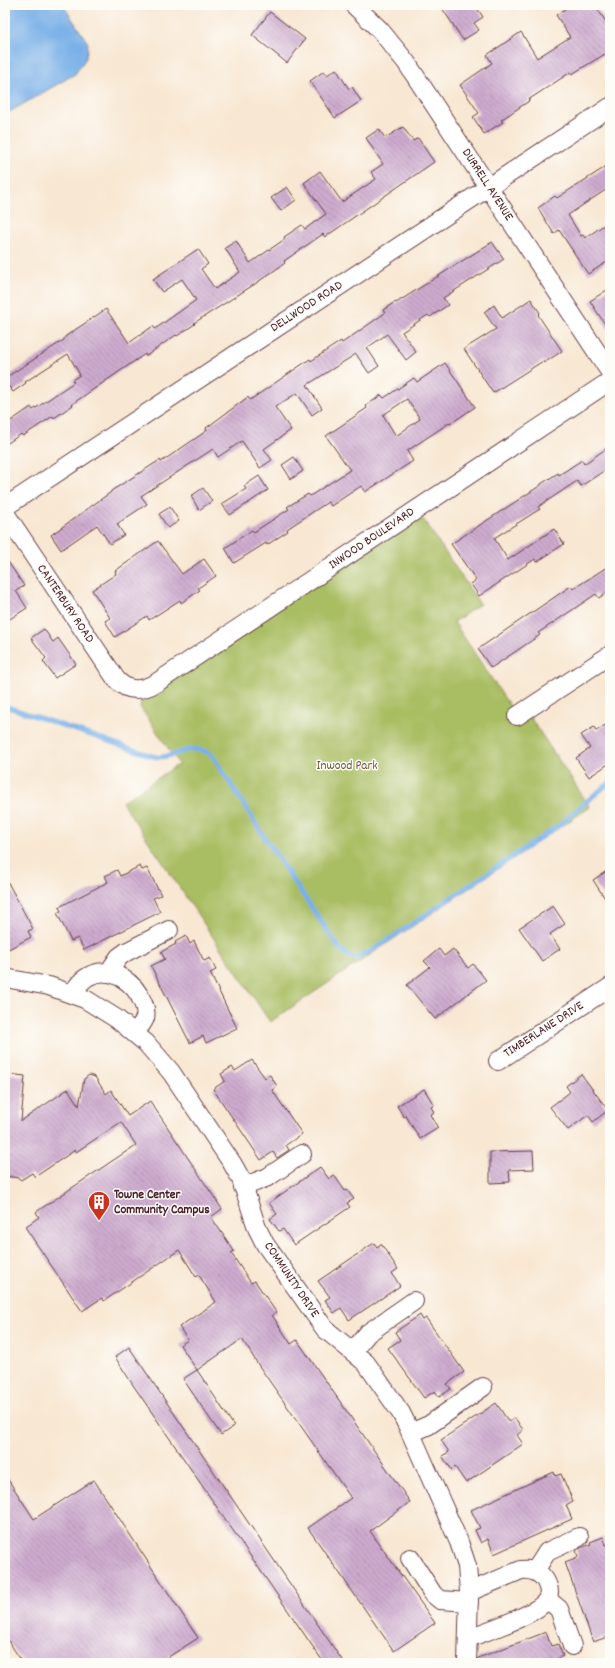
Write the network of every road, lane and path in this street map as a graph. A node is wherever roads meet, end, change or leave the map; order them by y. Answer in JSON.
{"nodes":[{"id":1,"x":354,"y":5,"type":"edge"},
{"id":2,"x":610,"y":107,"type":"edge"},
{"id":3,"x":489,"y":187,"type":"junction"},
{"id":4,"x":610,"y":372,"type":"edge"},
{"id":5,"x":610,"y":381,"type":"edge"},
{"id":6,"x":5,"y":507,"type":"edge"},
{"id":7,"x":5,"y":513,"type":"edge"},
{"id":8,"x":610,"y":655,"type":"edge"},
{"id":9,"x":130,"y":689,"type":"joint"},
{"id":10,"x":517,"y":716,"type":"dead end"},
{"id":11,"x":168,"y":930,"type":"dead end"},
{"id":12,"x":108,"y":973,"type":"junction"},
{"id":13,"x":5,"y":978,"type":"edge"},
{"id":14,"x":610,"y":987,"type":"edge"},
{"id":15,"x":72,"y":994,"type":"junction"},
{"id":16,"x":134,"y":1033,"type":"junction"},
{"id":17,"x":498,"y":1061,"type":"dead end"},
{"id":18,"x":302,"y":1154,"type":"dead end"},
{"id":19,"x":243,"y":1187,"type":"junction"},
{"id":20,"x":414,"y":1301,"type":"dead end"},
{"id":21,"x":353,"y":1351,"type":"junction"},
{"id":22,"x":483,"y":1387,"type":"dead end"},
{"id":23,"x":411,"y":1433,"type":"junction"},
{"id":24,"x":579,"y":1537,"type":"dead end"},
{"id":25,"x":410,"y":1558,"type":"dead end"},
{"id":26,"x":535,"y":1571,"type":"junction"},
{"id":27,"x":469,"y":1597,"type":"junction"},
{"id":28,"x":547,"y":1599,"type":"junction"},
{"id":29,"x":468,"y":1638,"type":"junction"},
{"id":30,"x":572,"y":1646,"type":"dead end"},
{"id":31,"x":467,"y":1663,"type":"edge"}],
"edges":[{"from":1,"to":3,"type":"street","name":"DURRELL AVENUE"},
{"from":2,"to":3,"type":"street","name":"DELLWOOD ROAD"},
{"from":3,"to":4,"type":"street","name":"DURRELL AVENUE"},
{"from":3,"to":6,"type":"street","name":"DELLWOOD ROAD"},
{"from":5,"to":9,"type":"street","name":"INWOOD BOULEVARD"},
{"from":7,"to":9,"type":"street","name":"CANTERBURY ROAD"},
{"from":8,"to":10,"type":"street"},
{"from":11,"to":12,"type":"street"},
{"from":12,"to":15,"type":"street"},
{"from":12,"to":16,"type":"street"},
{"from":13,"to":15,"type":"street","name":"COMMUNITY DRIVE"},
{"from":14,"to":17,"type":"street","name":"TIMBERLANE DRIVE"},
{"from":15,"to":16,"type":"street","name":"COMMUNITY DRIVE"},
{"from":16,"to":19,"type":"street","name":"COMMUNITY DRIVE"},
{"from":18,"to":19,"type":"street"},
{"from":19,"to":21,"type":"street","name":"COMMUNITY DRIVE"},
{"from":20,"to":21,"type":"street"},
{"from":21,"to":23,"type":"street","name":"COMMUNITY DRIVE"},
{"from":22,"to":23,"type":"street"},
{"from":23,"to":27,"type":"street","name":"COMMUNITY DRIVE"},
{"from":24,"to":26,"type":"street"},
{"from":25,"to":27,"type":"street"},
{"from":26,"to":27,"type":"street"},
{"from":26,"to":28,"type":"street"},
{"from":27,"to":29,"type":"street","name":"COMMUNITY DRIVE"},
{"from":28,"to":29,"type":"street"},
{"from":28,"to":30,"type":"street"},
{"from":29,"to":31,"type":"street","name":"COMMUNITY DRIVE"}]}
